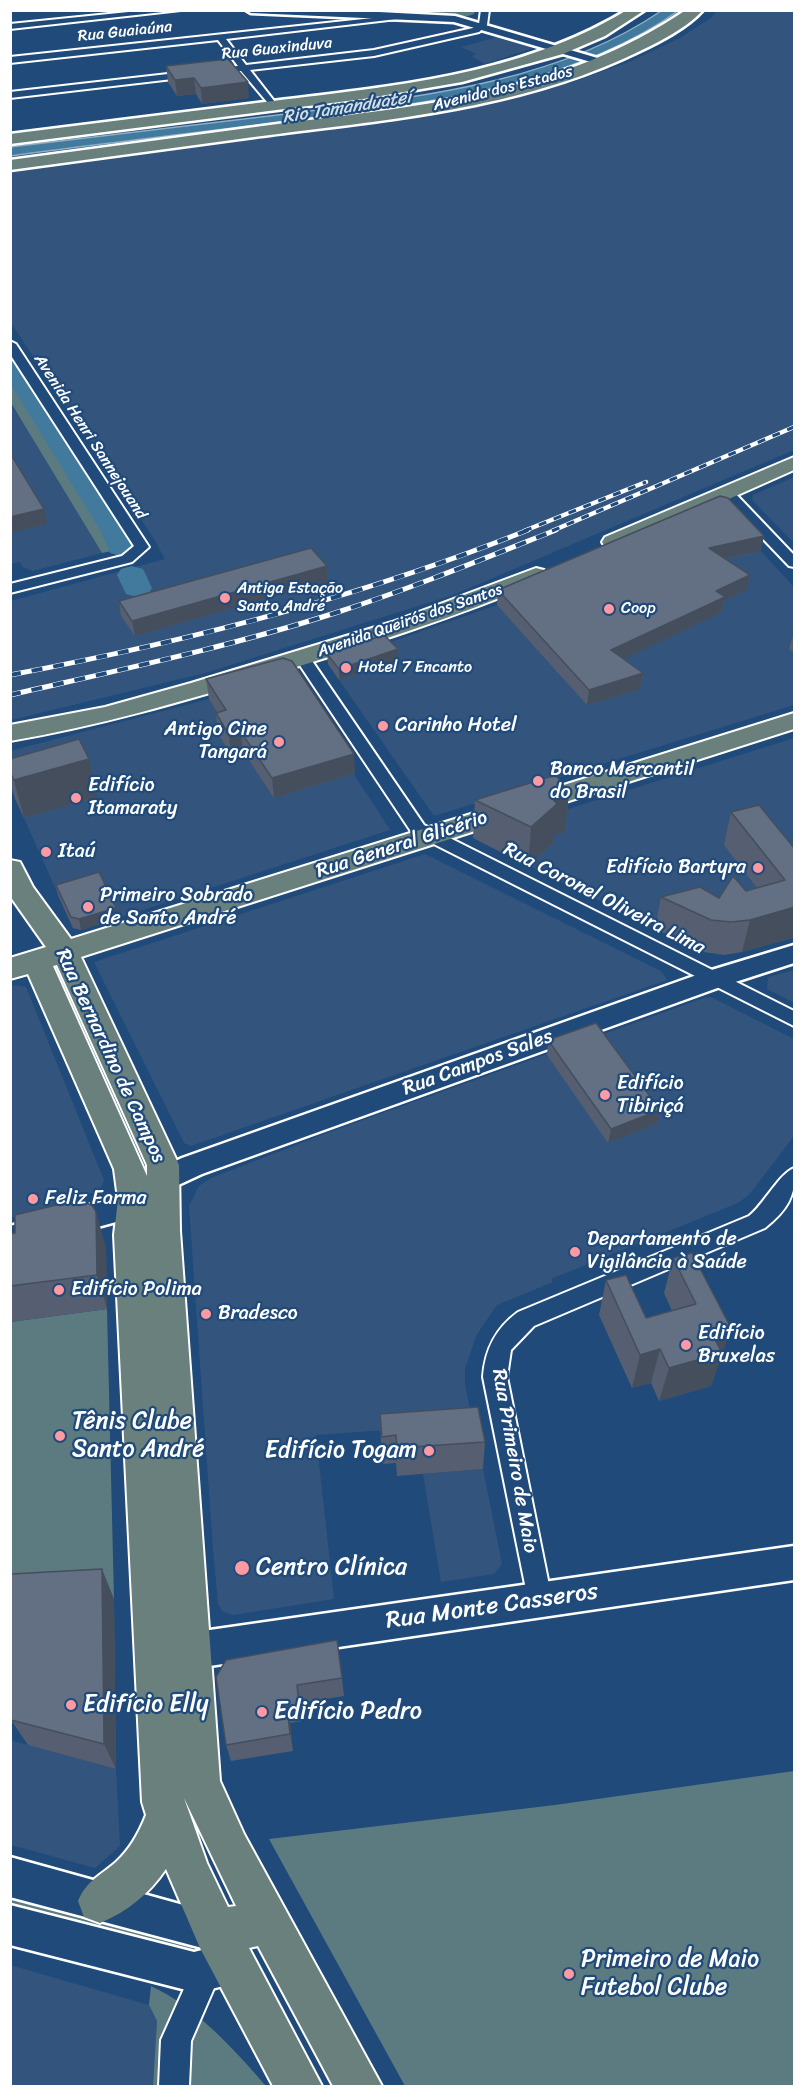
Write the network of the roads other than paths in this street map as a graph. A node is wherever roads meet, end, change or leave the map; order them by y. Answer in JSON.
{"nodes":[{"id":1,"x":151,"y":10,"type":"edge"},
{"id":2,"x":177,"y":10,"type":"edge"},
{"id":3,"x":251,"y":10,"type":"edge"},
{"id":4,"x":638,"y":10,"type":"edge"},
{"id":5,"x":696,"y":10,"type":"edge"},
{"id":6,"x":497,"y":12,"type":"edge"},
{"id":7,"x":322,"y":13,"type":"junction"},
{"id":8,"x":132,"y":16,"type":"junction"},
{"id":9,"x":410,"y":17,"type":"junction"},
{"id":10,"x":484,"y":17,"type":"edge"},
{"id":11,"x":35,"y":25,"type":"junction"},
{"id":12,"x":10,"y":27,"type":"edge"},
{"id":13,"x":314,"y":27,"type":"junction"},
{"id":14,"x":27,"y":33,"type":"dead end"},
{"id":15,"x":220,"y":37,"type":"junction"},
{"id":16,"x":569,"y":50,"type":"junction"},
{"id":17,"x":10,"y":60,"type":"edge"},
{"id":18,"x":600,"y":60,"type":"junction"},
{"id":19,"x":243,"y":68,"type":"junction"},
{"id":20,"x":10,"y":94,"type":"edge"},
{"id":21,"x":273,"y":106,"type":"junction"},
{"id":22,"x":10,"y":139,"type":"edge"},
{"id":23,"x":10,"y":165,"type":"edge"},
{"id":24,"x":10,"y":344,"type":"edge"},
{"id":25,"x":795,"y":463,"type":"edge"},
{"id":26,"x":727,"y":493,"type":"junction"},
{"id":27,"x":591,"y":551,"type":"edge"},
{"id":28,"x":795,"y":563,"type":"edge"},
{"id":29,"x":552,"y":568,"type":"edge"},
{"id":30,"x":10,"y":589,"type":"edge"},
{"id":31,"x":303,"y":658,"type":"junction"},
{"id":32,"x":795,"y":721,"type":"edge"},
{"id":33,"x":10,"y":733,"type":"edge"},
{"id":34,"x":428,"y":836,"type":"junction"},
{"id":35,"x":10,"y":869,"type":"edge"},
{"id":36,"x":795,"y":954,"type":"edge"},
{"id":37,"x":38,"y":961,"type":"edge"},
{"id":38,"x":714,"y":979,"type":"junction"},
{"id":39,"x":795,"y":1019,"type":"edge"},
{"id":40,"x":795,"y":1177,"type":"edge"},
{"id":41,"x":149,"y":1189,"type":"junction"},
{"id":42,"x":10,"y":1239,"type":"edge"},
{"id":43,"x":795,"y":1563,"type":"edge"},
{"id":44,"x":539,"y":1600,"type":"junction"},
{"id":45,"x":189,"y":1651,"type":"junction"},
{"id":46,"x":167,"y":1817,"type":"junction"},
{"id":47,"x":10,"y":1877,"type":"edge"},
{"id":48,"x":100,"y":1901,"type":"junction"},
{"id":49,"x":269,"y":1922,"type":"junction"},
{"id":50,"x":10,"y":1925,"type":"edge"},
{"id":51,"x":217,"y":1954,"type":"junction"},
{"id":52,"x":174,"y":2086,"type":"edge"},
{"id":53,"x":298,"y":2086,"type":"edge"},
{"id":54,"x":358,"y":2086,"type":"edge"}],
"edges":[{"from":1,"to":8,"type":"street"},
{"from":2,"to":8,"type":"street"},
{"from":3,"to":7,"type":"street"},
{"from":4,"to":16,"type":"highway","name":"Avenida dos Estados"},
{"from":5,"to":18,"type":"highway","name":"Avenida dos Estados"},
{"from":6,"to":10,"type":"street","name":"Rua Guaxinduva"},
{"from":7,"to":9,"type":"street"},
{"from":7,"to":13,"type":"street"},
{"from":8,"to":11,"type":"street"},
{"from":9,"to":10,"type":"street"},
{"from":9,"to":13,"type":"street","name":"Rua Guaiaúna"},
{"from":10,"to":16,"type":"street"},
{"from":10,"to":19,"type":"street","name":"Rua Guaxinduva"},
{"from":11,"to":12,"type":"street"},
{"from":11,"to":14,"type":"street"},
{"from":13,"to":15,"type":"street","name":"Rua Guaiaúna"},
{"from":15,"to":17,"type":"street","name":"Rua Guaiaúna"},
{"from":15,"to":19,"type":"street"},
{"from":16,"to":18,"type":"street"},
{"from":16,"to":21,"type":"highway","name":"Avenida dos Estados"},
{"from":18,"to":23,"type":"highway","name":"Avenida dos Estados"},
{"from":19,"to":20,"type":"street","name":"Rua Guaxinduva"},
{"from":19,"to":21,"type":"street"},
{"from":21,"to":22,"type":"highway","name":"Avenida dos Estados"},
{"from":24,"to":30,"type":"street","name":"Avenida Henri Sannejouand"},
{"from":25,"to":26,"type":"main road"},
{"from":26,"to":27,"type":"main road"},
{"from":26,"to":28,"type":"street"},
{"from":29,"to":31,"type":"main road","name":"Avenida Queirós dos Santos"},
{"from":31,"to":33,"type":"main road","name":"Avenida Queirós dos Santos"},
{"from":31,"to":34,"type":"street","name":"Rua Coronel Oliveira Lima"},
{"from":32,"to":34,"type":"main road","name":"Rua General Glicério"},
{"from":34,"to":37,"type":"main road","name":"Rua General Glicério"},
{"from":34,"to":38,"type":"street","name":"Rua Coronel Oliveira Lima"},
{"from":35,"to":37,"type":"main road","name":"Rua Bernardino de Campos"},
{"from":36,"to":38,"type":"street","name":"Rua Campos Sales"},
{"from":37,"to":41,"type":"main road","name":"Rua Bernardino de Campos"},
{"from":38,"to":39,"type":"street","name":"Rua Coronel Oliveira Lima"},
{"from":38,"to":41,"type":"street","name":"Rua Campos Sales"},
{"from":40,"to":44,"type":"street","name":"Rua Primeiro de Maio"},
{"from":41,"to":42,"type":"street","name":"Rua Campos Sales"},
{"from":41,"to":45,"type":"main road","name":"Rua Bernardino de Campos"},
{"from":41,"to":46,"type":"main road","name":"Rua Bernardino de Campos"},
{"from":43,"to":44,"type":"street","name":"Rua Monte Casseros"},
{"from":44,"to":45,"type":"street","name":"Rua Monte Casseros"},
{"from":45,"to":49,"type":"main road","name":"Rua Bernardino de Campos"},
{"from":46,"to":48,"type":"main road"},
{"from":46,"to":51,"type":"main road","name":"Rua Bernardino de Campos"},
{"from":47,"to":48,"type":"street"},
{"from":48,"to":51,"type":"street"},
{"from":49,"to":51,"type":"main road"},
{"from":49,"to":54,"type":"main road","name":"Rua Bernardino de Campos"},
{"from":50,"to":51,"type":"street"},
{"from":51,"to":52,"type":"street"},
{"from":51,"to":53,"type":"main road","name":"Rua Bernardino de Campos"}]}
